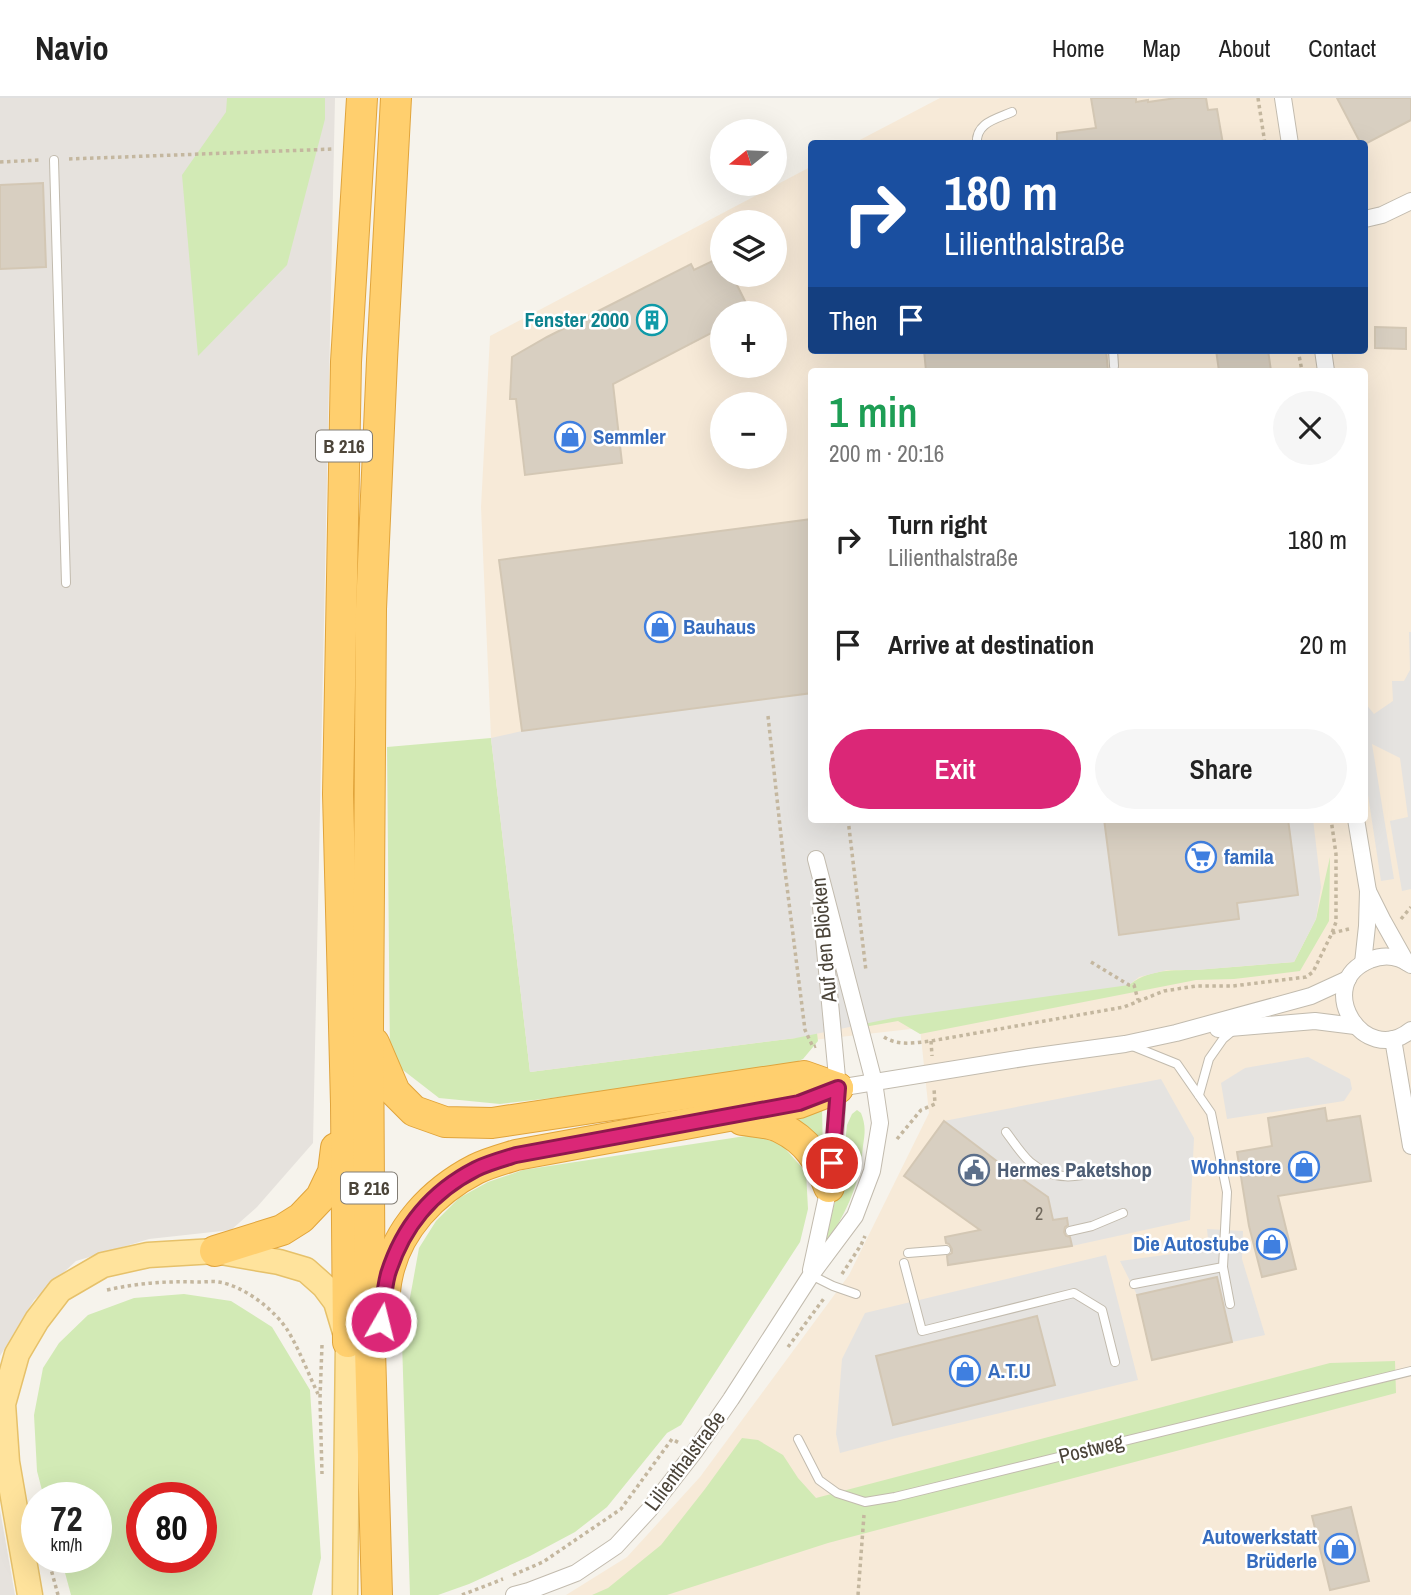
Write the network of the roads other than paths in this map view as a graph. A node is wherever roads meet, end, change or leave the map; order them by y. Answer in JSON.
{"nodes":[{"id":1,"x":362,"y":98,"type":"edge"},
{"id":2,"x":396,"y":98,"type":"edge"},
{"id":3,"x":1283,"y":98,"type":"edge"},
{"id":4,"x":1012,"y":112,"type":"dead end"},
{"id":5,"x":976,"y":140,"type":"edge"},
{"id":6,"x":1289,"y":140,"type":"edge"},
{"id":7,"x":54,"y":160,"type":"road end"},
{"id":8,"x":1411,"y":201,"type":"edge"},
{"id":9,"x":1368,"y":218,"type":"edge"},
{"id":10,"x":1112,"y":354,"type":"edge"},
{"id":11,"x":1114,"y":366,"type":"dead end"},
{"id":12,"x":66,"y":583,"type":"dead end"},
{"id":13,"x":1357,"y":823,"type":"edge"},
{"id":14,"x":1368,"y":891,"type":"junction"},
{"id":15,"x":1363,"y":963,"type":"junction"},
{"id":16,"x":1409,"y":963,"type":"edge"},
{"id":17,"x":1348,"y":979,"type":"junction"},
{"id":18,"x":1355,"y":1026,"type":"junction"},
{"id":19,"x":368,"y":1027,"type":"junction"},
{"id":20,"x":1236,"y":1028,"type":"junction"},
{"id":21,"x":1411,"y":1030,"type":"edge"},
{"id":22,"x":1176,"y":1033,"type":"junction"},
{"id":23,"x":1393,"y":1039,"type":"junction"},
{"id":24,"x":1125,"y":1044,"type":"junction"},
{"id":25,"x":874,"y":1082,"type":"junction"},
{"id":26,"x":838,"y":1088,"type":"junction"},
{"id":27,"x":1199,"y":1095,"type":"junction"},
{"id":28,"x":346,"y":1104,"type":"junction"},
{"id":29,"x":729,"y":1116,"type":"junction"},
{"id":30,"x":1006,"y":1132,"type":"dead end"},
{"id":31,"x":1411,"y":1146,"type":"edge"},
{"id":32,"x":1115,"y":1169,"type":"dead end"},
{"id":33,"x":829,"y":1187,"type":"junction"},
{"id":34,"x":1123,"y":1213,"type":"dead end"},
{"id":35,"x":1070,"y":1231,"type":"dead end"},
{"id":36,"x":946,"y":1250,"type":"dead end"},
{"id":37,"x":215,"y":1251,"type":"junction"},
{"id":38,"x":908,"y":1253,"type":"dead end"},
{"id":39,"x":904,"y":1263,"type":"dead end"},
{"id":40,"x":1223,"y":1267,"type":"junction"},
{"id":41,"x":810,"y":1275,"type":"junction"},
{"id":42,"x":1134,"y":1284,"type":"dead end"},
{"id":43,"x":856,"y":1294,"type":"dead end"},
{"id":44,"x":1230,"y":1304,"type":"dead end"},
{"id":45,"x":359,"y":1345,"type":"junction"},
{"id":46,"x":1115,"y":1362,"type":"dead end"},
{"id":47,"x":1411,"y":1371,"type":"edge"},
{"id":48,"x":798,"y":1440,"type":"dead end"},
{"id":49,"x":21,"y":1537,"type":"edge"},
{"id":50,"x":27,"y":1573,"type":"edge"},
{"id":51,"x":33,"y":1573,"type":"edge"},
{"id":52,"x":377,"y":1592,"type":"edge"},
{"id":53,"x":30,"y":1595,"type":"edge"},
{"id":54,"x":41,"y":1595,"type":"edge"},
{"id":55,"x":345,"y":1595,"type":"edge"},
{"id":56,"x":514,"y":1595,"type":"edge"}],
"edges":[{"from":1,"to":28,"type":"highway","number":"B 216"},
{"from":2,"to":19,"type":"highway","number":"B 216"},
{"from":3,"to":6,"type":"street"},
{"from":4,"to":5,"type":"lane"},
{"from":7,"to":12,"type":"lane"},
{"from":8,"to":9,"type":"street"},
{"from":10,"to":11,"type":"lane"},
{"from":13,"to":14,"type":"street"},
{"from":14,"to":15,"type":"street"},
{"from":14,"to":16,"type":"street"},
{"from":15,"to":16,"type":"street"},
{"from":15,"to":17,"type":"street"},
{"from":17,"to":18,"type":"street"},
{"from":17,"to":22,"type":"street"},
{"from":18,"to":20,"type":"street"},
{"from":18,"to":23,"type":"street"},
{"from":19,"to":26,"type":"highway"},
{"from":19,"to":45,"type":"highway","number":"B 216"},
{"from":20,"to":22,"type":"street"},
{"from":20,"to":27,"type":"lane"},
{"from":21,"to":23,"type":"street"},
{"from":22,"to":24,"type":"street"},
{"from":23,"to":31,"type":"street"},
{"from":24,"to":25,"type":"street"},
{"from":24,"to":27,"type":"lane"},
{"from":25,"to":26,"type":"street"},
{"from":25,"to":26,"type":"street","name":"Auf den Blöcken"},
{"from":25,"to":41,"type":"street","name":"Lilienthalstraße"},
{"from":26,"to":29,"type":"highway"},
{"from":26,"to":33,"type":"street","name":"Lilienthalstraße"},
{"from":27,"to":40,"type":"lane"},
{"from":28,"to":37,"type":"highway"},
{"from":28,"to":45,"type":"highway","number":"B 216"},
{"from":29,"to":33,"type":"highway"},
{"from":29,"to":45,"type":"highway"},
{"from":30,"to":32,"type":"lane"},
{"from":33,"to":41,"type":"street","name":"Lilienthalstraße"},
{"from":34,"to":35,"type":"lane"},
{"from":36,"to":38,"type":"lane"},
{"from":37,"to":45,"type":"main road"},
{"from":37,"to":49,"type":"main road"},
{"from":39,"to":46,"type":"lane"},
{"from":40,"to":42,"type":"lane"},
{"from":40,"to":44,"type":"lane"},
{"from":41,"to":43,"type":"lane"},
{"from":41,"to":56,"type":"street","name":"Lilienthalstraße"},
{"from":45,"to":52,"type":"highway","number":"B 216"},
{"from":45,"to":55,"type":"main road","number":"B 216"},
{"from":47,"to":48,"type":"lane","name":"Postweg"},
{"from":50,"to":53,"type":"main road"},
{"from":51,"to":54,"type":"main road"}]}
